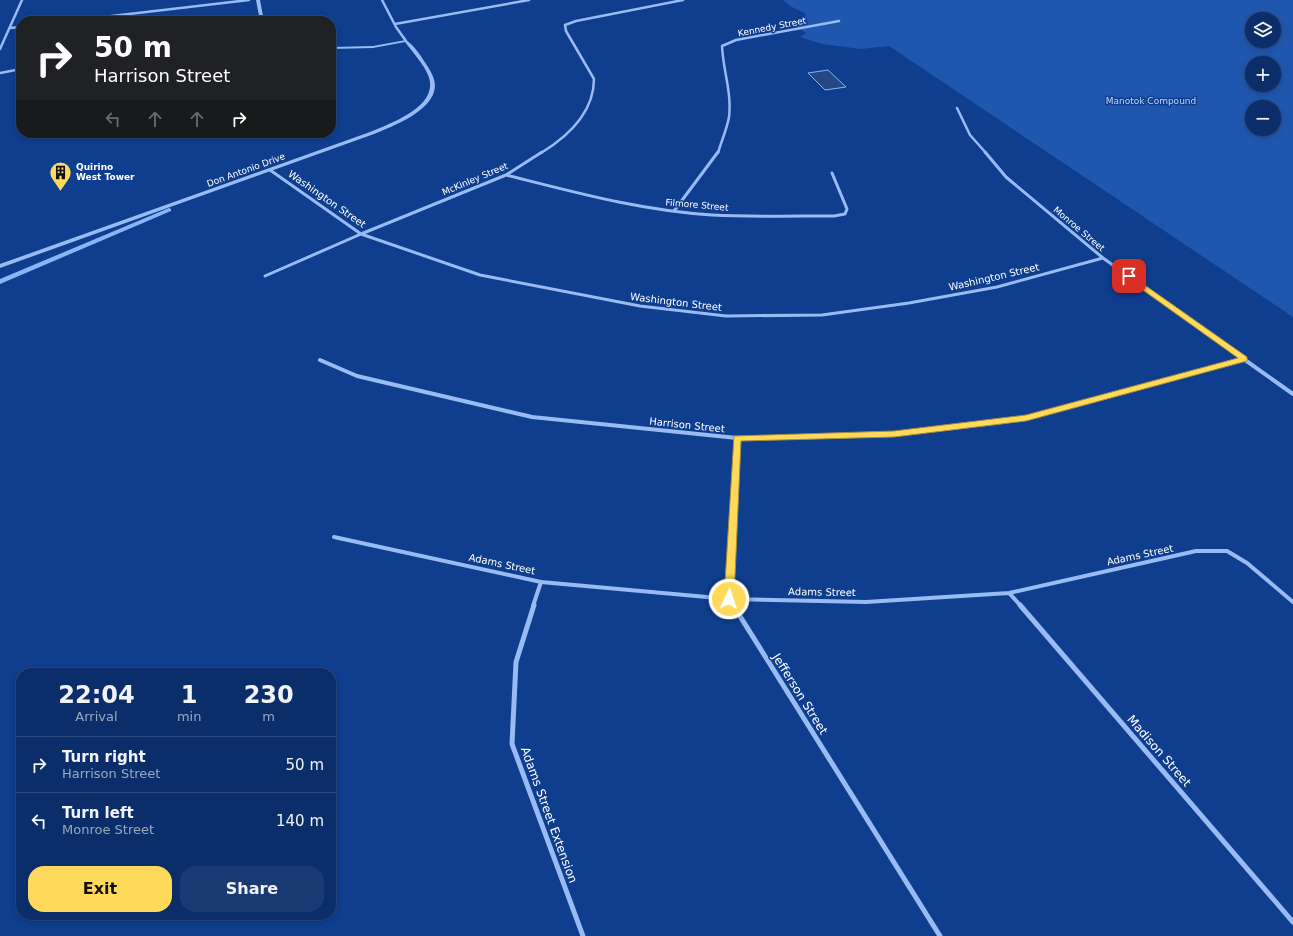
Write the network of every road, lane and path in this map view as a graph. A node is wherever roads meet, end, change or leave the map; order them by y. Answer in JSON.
{"nodes":[{"id":1,"x":22,"y":0,"type":"edge"},
{"id":2,"x":249,"y":0,"type":"edge"},
{"id":3,"x":258,"y":0,"type":"edge"},
{"id":4,"x":382,"y":0,"type":"edge"},
{"id":5,"x":529,"y":0,"type":"edge"},
{"id":6,"x":683,"y":0,"type":"edge"},
{"id":7,"x":112,"y":16,"type":"edge"},
{"id":8,"x":261,"y":16,"type":"edge"},
{"id":9,"x":840,"y":21,"type":"dead end"},
{"id":10,"x":395,"y":24,"type":"junction"},
{"id":11,"x":16,"y":27,"type":"edge"},
{"id":12,"x":10,"y":28,"type":"junction"},
{"id":13,"x":406,"y":41,"type":"junction"},
{"id":14,"x":336,"y":48,"type":"edge"},
{"id":15,"x":0,"y":49,"type":"edge"},
{"id":16,"x":16,"y":70,"type":"edge"},
{"id":17,"x":0,"y":72,"type":"edge"},
{"id":18,"x":958,"y":108,"type":"dead end"},
{"id":19,"x":270,"y":170,"type":"junction"},
{"id":20,"x":832,"y":173,"type":"dead end"},
{"id":21,"x":506,"y":175,"type":"junction"},
{"id":22,"x":674,"y":211,"type":"junction"},
{"id":23,"x":361,"y":234,"type":"junction"},
{"id":24,"x":1103,"y":258,"type":"junction"},
{"id":25,"x":0,"y":266,"type":"edge"},
{"id":26,"x":265,"y":276,"type":"dead end"},
{"id":27,"x":1244,"y":359,"type":"junction"},
{"id":28,"x":320,"y":360,"type":"dead end"},
{"id":29,"x":1293,"y":394,"type":"edge"},
{"id":30,"x":737,"y":438,"type":"junction"},
{"id":31,"x":334,"y":537,"type":"dead end"},
{"id":32,"x":541,"y":582,"type":"junction"},
{"id":33,"x":1009,"y":593,"type":"junction"},
{"id":34,"x":729,"y":599,"type":"junction"},
{"id":35,"x":1293,"y":602,"type":"edge"},
{"id":36,"x":1293,"y":922,"type":"edge"},
{"id":37,"x":583,"y":936,"type":"edge"},
{"id":38,"x":940,"y":936,"type":"edge"}],
"edges":[{"from":1,"to":12,"type":"street"},
{"from":2,"to":7,"type":"street"},
{"from":3,"to":8,"type":"street"},
{"from":4,"to":10,"type":"street"},
{"from":5,"to":10,"type":"street"},
{"from":6,"to":21,"type":"street","name":"McKinley Street"},
{"from":9,"to":22,"type":"street","name":"Kennedy Street"},
{"from":10,"to":13,"type":"street"},
{"from":11,"to":12,"type":"street"},
{"from":12,"to":15,"type":"street"},
{"from":13,"to":14,"type":"street"},
{"from":13,"to":19,"type":"street","name":"Don Antonio Drive"},
{"from":16,"to":17,"type":"street"},
{"from":18,"to":24,"type":"street","name":"Monroe Street"},
{"from":19,"to":23,"type":"street","name":"Washington Street"},
{"from":19,"to":25,"type":"street","name":"Don Antonio Drive"},
{"from":20,"to":22,"type":"street","name":"Filmore Street"},
{"from":21,"to":22,"type":"street","name":"Filmore Street"},
{"from":21,"to":23,"type":"street","name":"McKinley Street"},
{"from":23,"to":24,"type":"street","name":"Washington Street"},
{"from":23,"to":26,"type":"street","name":"McKinley Street"},
{"from":24,"to":27,"type":"street","name":"Monroe Street"},
{"from":27,"to":29,"type":"street","name":"Monroe Street"},
{"from":27,"to":30,"type":"street","name":"Harrison Street"},
{"from":28,"to":30,"type":"street","name":"Harrison Street"},
{"from":30,"to":34,"type":"street"},
{"from":31,"to":32,"type":"street","name":"Adams Street"},
{"from":32,"to":34,"type":"street","name":"Adams Street"},
{"from":32,"to":37,"type":"street","name":"Adams Street Extension"},
{"from":33,"to":34,"type":"street","name":"Adams Street"},
{"from":33,"to":35,"type":"street","name":"Adams Street"},
{"from":33,"to":36,"type":"street","name":"Madison Street"},
{"from":34,"to":38,"type":"street","name":"Jefferson Street"}]}
